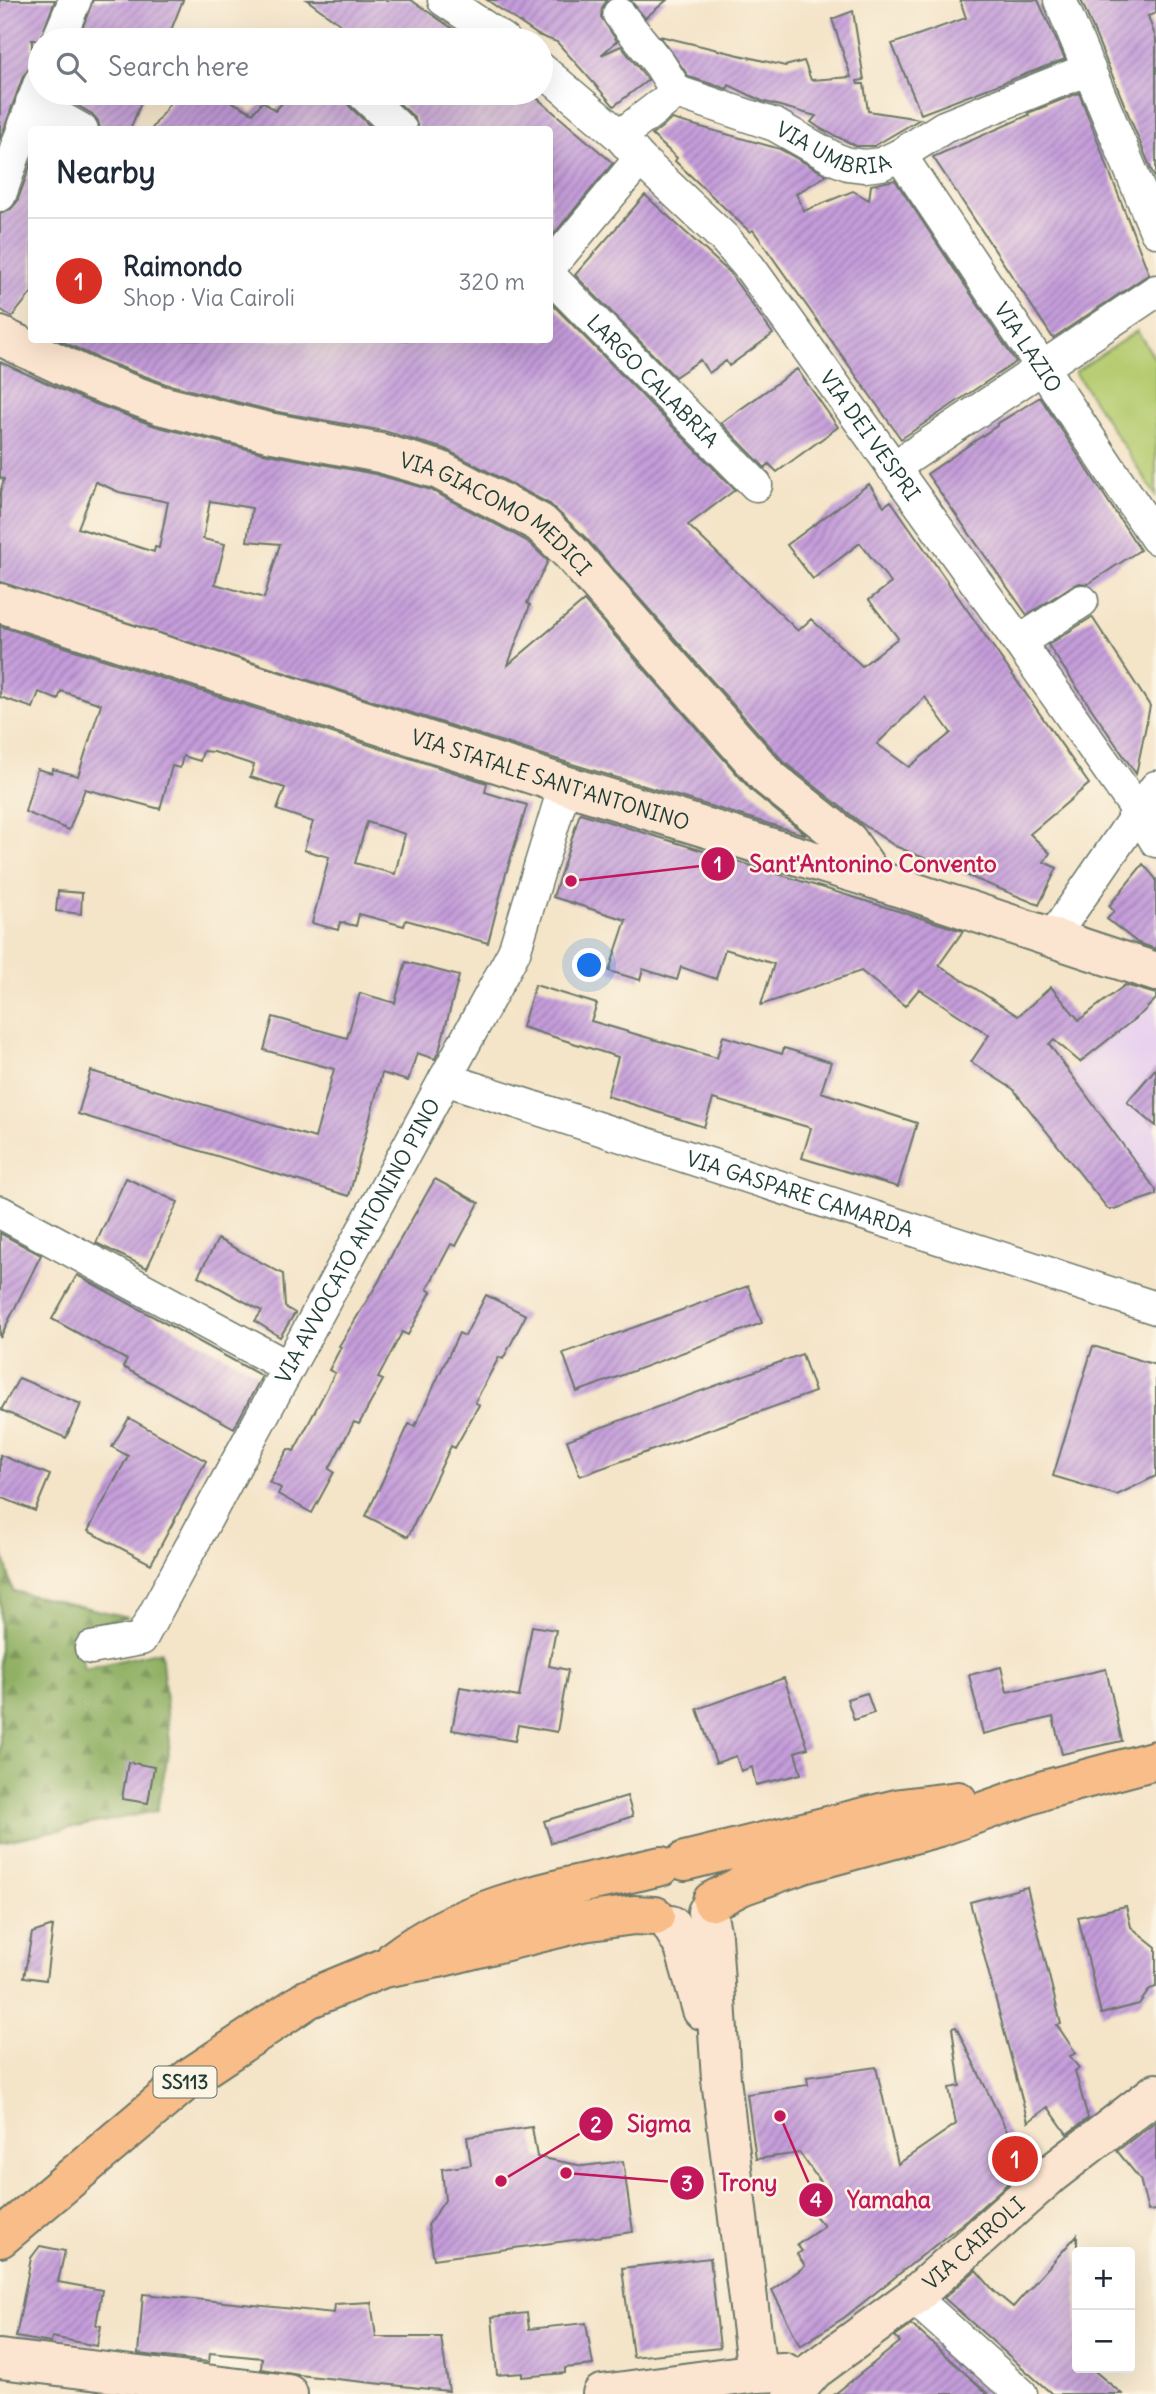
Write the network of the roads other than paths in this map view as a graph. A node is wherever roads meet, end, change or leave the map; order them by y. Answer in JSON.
{"nodes":[{"id":1,"x":75,"y":0,"type":"edge"},
{"id":2,"x":444,"y":0,"type":"edge"},
{"id":3,"x":1060,"y":0,"type":"edge"},
{"id":4,"x":619,"y":14,"type":"dead end"},
{"id":5,"x":63,"y":28,"type":"edge"},
{"id":6,"x":486,"y":28,"type":"edge"},
{"id":7,"x":1089,"y":69,"type":"junction"},
{"id":8,"x":553,"y":80,"type":"edge"},
{"id":9,"x":677,"y":92,"type":"junction"},
{"id":10,"x":31,"y":105,"type":"edge"},
{"id":11,"x":52,"y":105,"type":"edge"},
{"id":12,"x":375,"y":105,"type":"edge"},
{"id":13,"x":77,"y":126,"type":"edge"},
{"id":14,"x":397,"y":126,"type":"edge"},
{"id":15,"x":630,"y":148,"type":"junction"},
{"id":16,"x":900,"y":155,"type":"junction"},
{"id":17,"x":0,"y":195,"type":"edge"},
{"id":18,"x":1156,"y":231,"type":"edge"},
{"id":19,"x":553,"y":263,"type":"edge"},
{"id":20,"x":553,"y":279,"type":"edge"},
{"id":21,"x":1156,"y":291,"type":"edge"},
{"id":22,"x":0,"y":336,"type":"edge"},
{"id":23,"x":1042,"y":367,"type":"junction"},
{"id":24,"x":893,"y":468,"type":"junction"},
{"id":25,"x":756,"y":485,"type":"dead end"},
{"id":26,"x":1156,"y":538,"type":"edge"},
{"id":27,"x":1083,"y":601,"type":"dead end"},
{"id":28,"x":0,"y":603,"type":"edge"},
{"id":29,"x":1019,"y":642,"type":"junction"},
{"id":30,"x":565,"y":785,"type":"junction"},
{"id":31,"x":1147,"y":799,"type":"edge"},
{"id":32,"x":1156,"y":841,"type":"edge"},
{"id":33,"x":874,"y":879,"type":"junction"},
{"id":34,"x":1052,"y":939,"type":"junction"},
{"id":35,"x":1148,"y":969,"type":"edge"},
{"id":36,"x":445,"y":1079,"type":"junction"},
{"id":37,"x":0,"y":1212,"type":"edge"},
{"id":38,"x":1156,"y":1308,"type":"edge"},
{"id":39,"x":288,"y":1367,"type":"junction"},
{"id":40,"x":91,"y":1648,"type":"dead end"},
{"id":41,"x":1156,"y":1760,"type":"edge"},
{"id":42,"x":1044,"y":1790,"type":"junction"},
{"id":43,"x":673,"y":1863,"type":"junction"},
{"id":44,"x":710,"y":1907,"type":"junction"},
{"id":45,"x":663,"y":1920,"type":"junction"},
{"id":46,"x":383,"y":1968,"type":"junction"},
{"id":47,"x":721,"y":2079,"type":"junction"},
{"id":48,"x":1156,"y":2093,"type":"edge"},
{"id":49,"x":5,"y":2234,"type":"edge"},
{"id":50,"x":913,"y":2297,"type":"junction"},
{"id":51,"x":0,"y":2359,"type":"edge"},
{"id":52,"x":757,"y":2373,"type":"junction"},
{"id":53,"x":803,"y":2382,"type":"edge"},
{"id":54,"x":288,"y":2394,"type":"edge"},
{"id":55,"x":602,"y":2394,"type":"edge"},
{"id":56,"x":1021,"y":2394,"type":"edge"}],
"edges":[{"from":1,"to":5,"type":"street"},
{"from":2,"to":6,"type":"street"},
{"from":3,"to":7,"type":"street"},
{"from":4,"to":9,"type":"street"},
{"from":7,"to":16,"type":"street","name":"VIA UMBRIA"},
{"from":7,"to":18,"type":"street"},
{"from":8,"to":15,"type":"street","name":"VIA DEI VESPRI"},
{"from":9,"to":15,"type":"street"},
{"from":9,"to":16,"type":"street","name":"VIA UMBRIA"},
{"from":10,"to":17,"type":"street"},
{"from":11,"to":13,"type":"street"},
{"from":12,"to":14,"type":"street"},
{"from":15,"to":19,"type":"street"},
{"from":15,"to":24,"type":"street","name":"VIA DEI VESPRI"},
{"from":16,"to":23,"type":"street","name":"VIA LAZIO"},
{"from":20,"to":25,"type":"street","name":"LARGO CALABRIA"},
{"from":21,"to":23,"type":"street"},
{"from":22,"to":33,"type":"street","name":"VIA GIACOMO MEDICI"},
{"from":23,"to":24,"type":"street"},
{"from":23,"to":26,"type":"street","name":"VIA LAZIO"},
{"from":24,"to":29,"type":"street","name":"VIA DEI VESPRI"},
{"from":27,"to":29,"type":"street"},
{"from":28,"to":30,"type":"street","name":"VIA STATALE SANT'ANTONINO"},
{"from":29,"to":31,"type":"street","name":"VIA DEI VESPRI"},
{"from":30,"to":33,"type":"street","name":"VIA STATALE SANT'ANTONINO"},
{"from":30,"to":36,"type":"street","name":"VIA AVVOCATO ANTONINO PINO"},
{"from":31,"to":32,"type":"street","name":"VIA DEI VESPRI"},
{"from":31,"to":34,"type":"street"},
{"from":33,"to":34,"type":"street","name":"VIA STATALE SANT'ANTONINO"},
{"from":34,"to":35,"type":"street","name":"VIA STATALE SANT'ANTONINO"},
{"from":36,"to":38,"type":"street","name":"VIA GASPARE CAMARDA"},
{"from":36,"to":39,"type":"street","name":"VIA AVVOCATO ANTONINO PINO"},
{"from":37,"to":39,"type":"street"},
{"from":39,"to":40,"type":"street","name":"VIA AVVOCATO ANTONINO PINO"},
{"from":41,"to":42,"type":"main road"},
{"from":42,"to":43,"type":"main road"},
{"from":42,"to":44,"type":"main road"},
{"from":43,"to":44,"type":"main road"},
{"from":43,"to":45,"type":"main road"},
{"from":43,"to":46,"type":"main road"},
{"from":44,"to":45,"type":"main road"},
{"from":44,"to":47,"type":"street"},
{"from":45,"to":46,"type":"main road"},
{"from":45,"to":47,"type":"street"},
{"from":46,"to":49,"type":"main road","number":"SS113"},
{"from":47,"to":52,"type":"street"},
{"from":48,"to":50,"type":"street","name":"VIA CAIROLI"},
{"from":50,"to":53,"type":"street","name":"VIA CAIROLI"},
{"from":50,"to":56,"type":"street"},
{"from":51,"to":54,"type":"street"},
{"from":52,"to":53,"type":"street"},
{"from":52,"to":55,"type":"street"}]}
